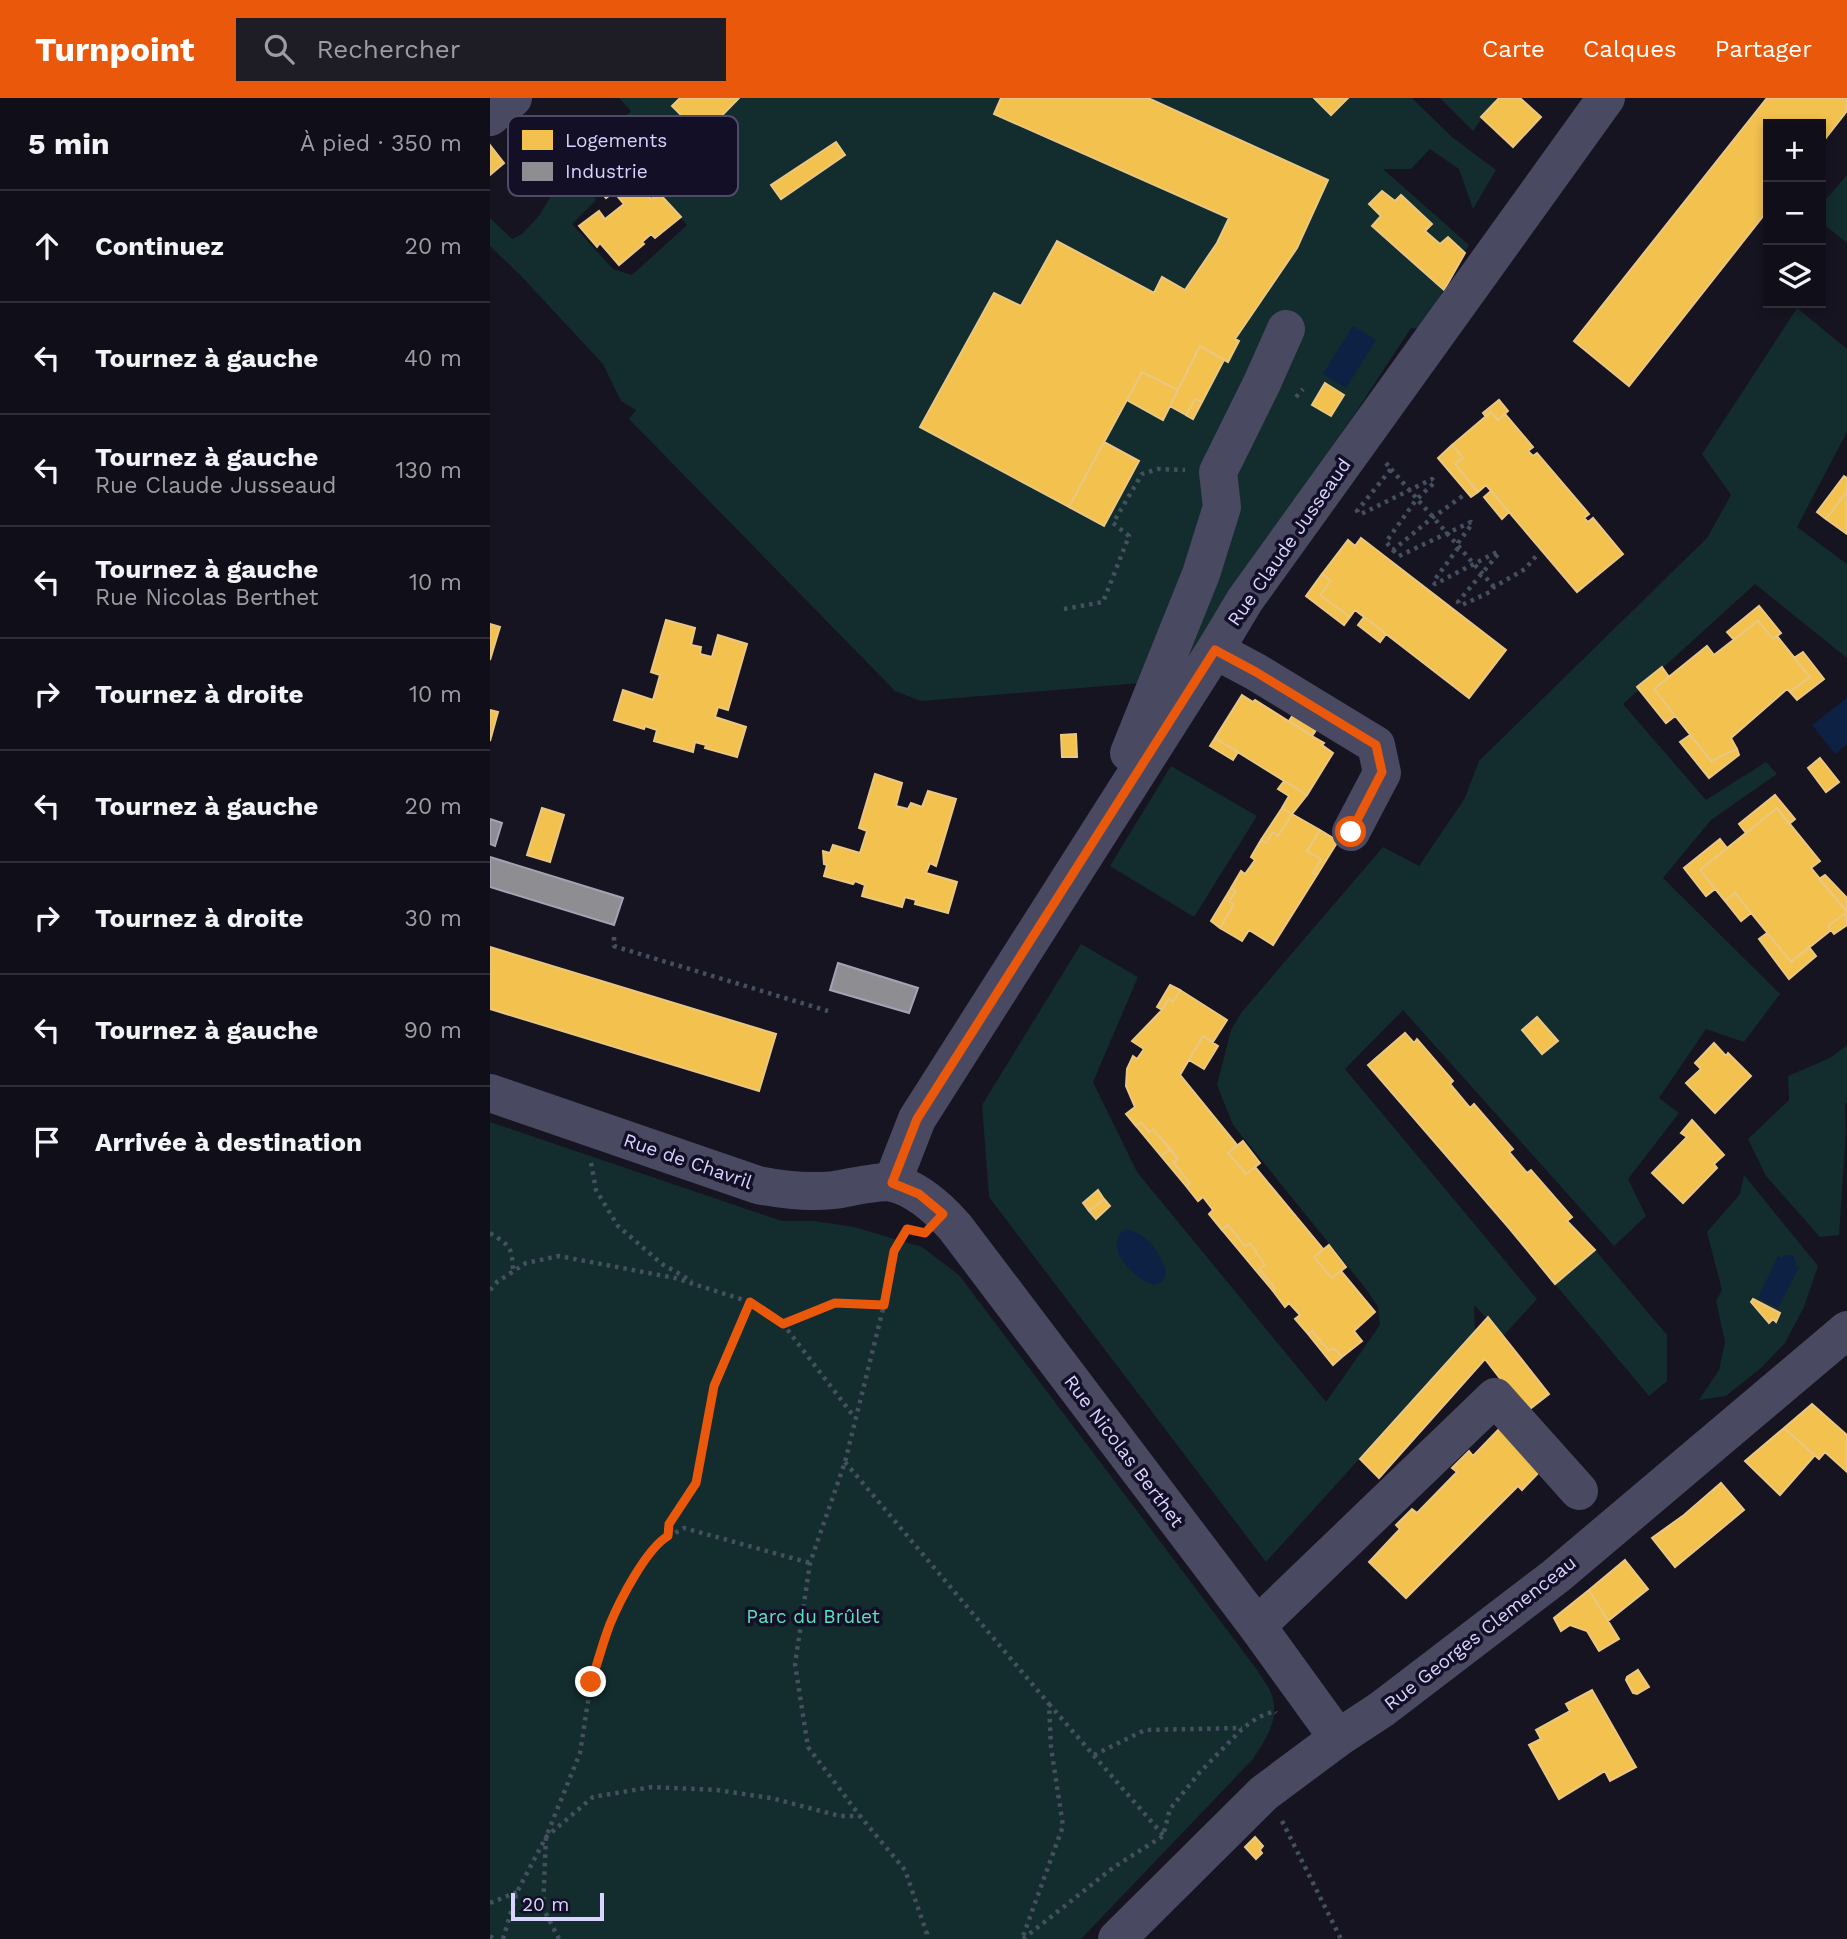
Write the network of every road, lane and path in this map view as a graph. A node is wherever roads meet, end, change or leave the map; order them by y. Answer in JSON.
{"nodes":[{"id":1,"x":513,"y":98,"type":"edge"},
{"id":2,"x":1606,"y":98,"type":"edge"},
{"id":3,"x":490,"y":117,"type":"edge"},
{"id":4,"x":1286,"y":329,"type":"dead end"},
{"id":5,"x":1364,"y":434,"type":"junction"},
{"id":6,"x":1391,"y":469,"type":"junction"},
{"id":7,"x":1218,"y":472,"type":"junction"},
{"id":8,"x":1409,"y":491,"type":"junction"},
{"id":9,"x":1464,"y":495,"type":"dead end"},
{"id":10,"x":1416,"y":500,"type":"junction"},
{"id":11,"x":1432,"y":518,"type":"junction"},
{"id":12,"x":1446,"y":534,"type":"junction"},
{"id":13,"x":1458,"y":548,"type":"junction"},
{"id":14,"x":1393,"y":550,"type":"junction"},
{"id":15,"x":1536,"y":555,"type":"dead end"},
{"id":16,"x":1473,"y":564,"type":"junction"},
{"id":17,"x":1481,"y":573,"type":"junction"},
{"id":18,"x":1494,"y":587,"type":"junction"},
{"id":19,"x":1064,"y":609,"type":"dead end"},
{"id":20,"x":1215,"y":650,"type":"junction"},
{"id":21,"x":1128,"y":789,"type":"junction"},
{"id":22,"x":1351,"y":832,"type":"dead end"},
{"id":23,"x":614,"y":937,"type":"dead end"},
{"id":24,"x":828,"y":1011,"type":"dead end"},
{"id":25,"x":490,"y":1093,"type":"edge"},
{"id":26,"x":596,"y":1129,"type":"junction"},
{"id":27,"x":892,"y":1183,"type":"junction"},
{"id":28,"x":943,"y":1214,"type":"junction"},
{"id":29,"x":490,"y":1233,"type":"edge"},
{"id":30,"x":513,"y":1271,"type":"junction"},
{"id":31,"x":699,"y":1285,"type":"junction"},
{"id":32,"x":490,"y":1290,"type":"edge"},
{"id":33,"x":750,"y":1302,"type":"junction"},
{"id":34,"x":884,"y":1305,"type":"junction"},
{"id":35,"x":783,"y":1324,"type":"junction"},
{"id":36,"x":1847,"y":1330,"type":"edge"},
{"id":37,"x":855,"y":1419,"type":"junction"},
{"id":38,"x":845,"y":1462,"type":"junction"},
{"id":39,"x":1579,"y":1491,"type":"dead end"},
{"id":40,"x":668,"y":1536,"type":"junction"},
{"id":41,"x":810,"y":1563,"type":"junction"},
{"id":42,"x":1257,"y":1626,"type":"junction"},
{"id":43,"x":1049,"y":1704,"type":"junction"},
{"id":44,"x":1280,"y":1715,"type":"dead end"},
{"id":45,"x":1242,"y":1728,"type":"junction"},
{"id":46,"x":1338,"y":1738,"type":"junction"},
{"id":47,"x":1094,"y":1755,"type":"junction"},
{"id":48,"x":1279,"y":1815,"type":"dead end"},
{"id":49,"x":860,"y":1816,"type":"junction"},
{"id":50,"x":1163,"y":1836,"type":"junction"},
{"id":51,"x":546,"y":1837,"type":"junction"},
{"id":52,"x":517,"y":1892,"type":"junction"},
{"id":53,"x":490,"y":1903,"type":"edge"},
{"id":54,"x":490,"y":1936,"type":"edge"},
{"id":55,"x":494,"y":1939,"type":"edge"},
{"id":56,"x":503,"y":1939,"type":"edge"},
{"id":57,"x":559,"y":1939,"type":"edge"},
{"id":58,"x":926,"y":1939,"type":"edge"},
{"id":59,"x":1023,"y":1939,"type":"edge"},
{"id":60,"x":1117,"y":1939,"type":"edge"},
{"id":61,"x":1340,"y":1939,"type":"edge"}],
"edges":[{"from":1,"to":3,"type":"street"},
{"from":2,"to":5,"type":"street","name":"Rue Claude Jusseaud"},
{"from":4,"to":7,"type":"street"},
{"from":5,"to":6,"type":"path"},
{"from":5,"to":20,"type":"street","name":"Rue Claude Jusseaud"},
{"from":6,"to":8,"type":"path"},
{"from":6,"to":8,"type":"path"},
{"from":7,"to":19,"type":"path"},
{"from":7,"to":21,"type":"street"},
{"from":8,"to":10,"type":"path"},
{"from":8,"to":10,"type":"path"},
{"from":9,"to":11,"type":"path"},
{"from":10,"to":11,"type":"path"},
{"from":10,"to":14,"type":"path"},
{"from":11,"to":12,"type":"path"},
{"from":11,"to":14,"type":"path"},
{"from":12,"to":13,"type":"path"},
{"from":12,"to":13,"type":"path"},
{"from":12,"to":14,"type":"path"},
{"from":13,"to":16,"type":"path"},
{"from":13,"to":16,"type":"path"},
{"from":15,"to":18,"type":"path"},
{"from":16,"to":17,"type":"path"},
{"from":16,"to":17,"type":"path"},
{"from":17,"to":18,"type":"path"},
{"from":17,"to":18,"type":"path"},
{"from":20,"to":21,"type":"street","name":"Rue Claude Jusseaud"},
{"from":20,"to":22,"type":"street"},
{"from":21,"to":27,"type":"street","name":"Rue Claude Jusseaud"},
{"from":23,"to":24,"type":"path"},
{"from":25,"to":26,"type":"street","name":"Rue de Chavril"},
{"from":26,"to":27,"type":"street","name":"Rue de Chavril"},
{"from":26,"to":31,"type":"path"},
{"from":27,"to":28,"type":"street","name":"Rue Nicolas Berthet"},
{"from":28,"to":34,"type":"path"},
{"from":28,"to":42,"type":"street","name":"Rue Nicolas Berthet"},
{"from":29,"to":30,"type":"path"},
{"from":30,"to":31,"type":"path"},
{"from":30,"to":32,"type":"path"},
{"from":31,"to":33,"type":"path"},
{"from":33,"to":35,"type":"path"},
{"from":33,"to":40,"type":"path"},
{"from":34,"to":35,"type":"path"},
{"from":34,"to":37,"type":"path"},
{"from":35,"to":37,"type":"path"},
{"from":36,"to":46,"type":"street","name":"Rue Georges Clemenceau"},
{"from":37,"to":38,"type":"path"},
{"from":38,"to":41,"type":"path"},
{"from":38,"to":43,"type":"path"},
{"from":39,"to":42,"type":"street"},
{"from":40,"to":41,"type":"path"},
{"from":40,"to":51,"type":"path"},
{"from":41,"to":49,"type":"path"},
{"from":42,"to":46,"type":"street","name":"Rue Nicolas Berthet"},
{"from":43,"to":47,"type":"path"},
{"from":43,"to":59,"type":"path"},
{"from":44,"to":45,"type":"path"},
{"from":45,"to":47,"type":"path"},
{"from":45,"to":50,"type":"path"},
{"from":46,"to":60,"type":"street","name":"Rue Georges Clemenceau"},
{"from":47,"to":50,"type":"path"},
{"from":48,"to":61,"type":"path"},
{"from":49,"to":51,"type":"path"},
{"from":49,"to":58,"type":"path"},
{"from":50,"to":59,"type":"path"},
{"from":51,"to":52,"type":"path"},
{"from":51,"to":57,"type":"path"},
{"from":52,"to":53,"type":"path"},
{"from":52,"to":56,"type":"path"},
{"from":54,"to":55,"type":"path"}]}
